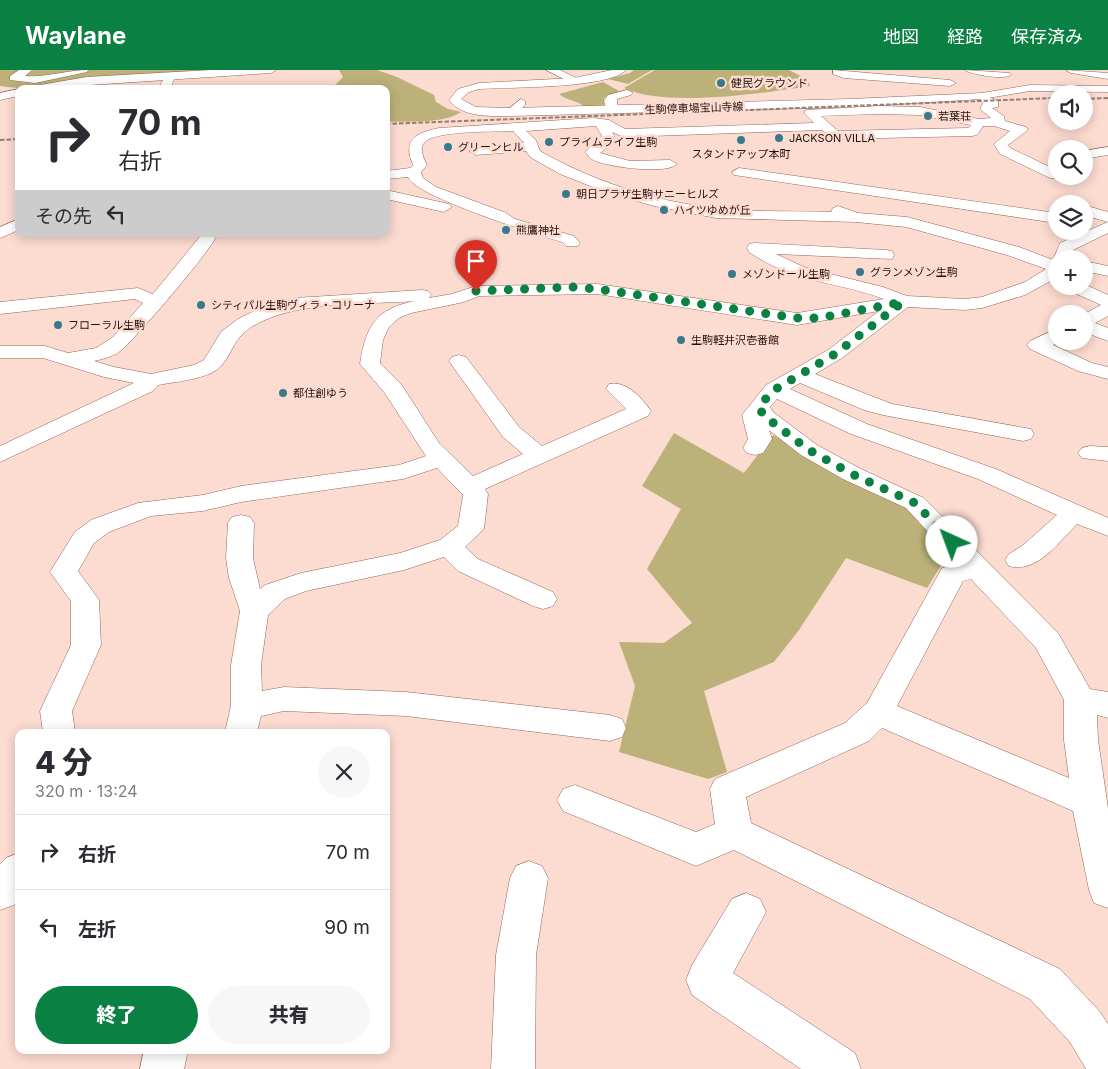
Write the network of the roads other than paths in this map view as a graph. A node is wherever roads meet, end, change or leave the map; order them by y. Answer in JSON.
{"nodes":[{"id":1,"x":27,"y":70,"type":"edge"},
{"id":2,"x":271,"y":70,"type":"edge"},
{"id":3,"x":551,"y":70,"type":"edge"},
{"id":4,"x":621,"y":70,"type":"edge"},
{"id":5,"x":838,"y":70,"type":"edge"},
{"id":6,"x":970,"y":70,"type":"edge"},
{"id":7,"x":1071,"y":70,"type":"edge"},
{"id":8,"x":87,"y":73,"type":"edge"},
{"id":9,"x":927,"y":75,"type":"edge"},
{"id":10,"x":1006,"y":75,"type":"dead end"},
{"id":11,"x":1108,"y":76,"type":"edge"},
{"id":12,"x":170,"y":77,"type":"junction"},
{"id":13,"x":574,"y":80,"type":"junction"},
{"id":14,"x":950,"y":83,"type":"dead end"},
{"id":15,"x":47,"y":85,"type":"edge"},
{"id":16,"x":166,"y":85,"type":"edge"},
{"id":17,"x":1108,"y":89,"type":"edge"},
{"id":18,"x":15,"y":93,"type":"edge"},
{"id":19,"x":627,"y":93,"type":"dead end"},
{"id":20,"x":0,"y":98,"type":"edge"},
{"id":21,"x":985,"y":98,"type":"junction"},
{"id":22,"x":521,"y":103,"type":"dead end"},
{"id":23,"x":612,"y":110,"type":"junction"},
{"id":24,"x":586,"y":111,"type":"junction"},
{"id":25,"x":511,"y":112,"type":"junction"},
{"id":26,"x":597,"y":122,"type":"junction"},
{"id":27,"x":994,"y":122,"type":"junction"},
{"id":28,"x":979,"y":123,"type":"junction"},
{"id":29,"x":522,"y":126,"type":"junction"},
{"id":30,"x":824,"y":126,"type":"junction"},
{"id":31,"x":530,"y":147,"type":"junction"},
{"id":32,"x":476,"y":151,"type":"dead end"},
{"id":33,"x":1108,"y":151,"type":"edge"},
{"id":34,"x":1093,"y":155,"type":"edge"},
{"id":35,"x":670,"y":164,"type":"dead end"},
{"id":36,"x":1048,"y":167,"type":"edge"},
{"id":37,"x":414,"y":172,"type":"junction"},
{"id":38,"x":739,"y":172,"type":"dead end"},
{"id":39,"x":390,"y":176,"type":"edge"},
{"id":40,"x":946,"y":188,"type":"dead end"},
{"id":41,"x":390,"y":195,"type":"edge"},
{"id":42,"x":765,"y":200,"type":"dead end"},
{"id":43,"x":1048,"y":205,"type":"edge"},
{"id":44,"x":499,"y":215,"type":"junction"},
{"id":45,"x":1093,"y":215,"type":"edge"},
{"id":46,"x":856,"y":217,"type":"junction"},
{"id":47,"x":1048,"y":217,"type":"edge"},
{"id":48,"x":1093,"y":224,"type":"edge"},
{"id":49,"x":1107,"y":224,"type":"edge"},
{"id":50,"x":15,"y":226,"type":"edge"},
{"id":51,"x":0,"y":234,"type":"edge"},
{"id":52,"x":208,"y":237,"type":"edge"},
{"id":53,"x":572,"y":243,"type":"dead end"},
{"id":54,"x":1065,"y":250,"type":"edge"},
{"id":55,"x":886,"y":256,"type":"dead end"},
{"id":56,"x":1048,"y":265,"type":"edge"},
{"id":57,"x":1093,"y":268,"type":"edge"},
{"id":58,"x":1108,"y":271,"type":"edge"},
{"id":59,"x":1048,"y":273,"type":"edge"},
{"id":60,"x":1093,"y":290,"type":"edge"},
{"id":61,"x":476,"y":291,"type":"junction"},
{"id":62,"x":1093,"y":295,"type":"edge"},
{"id":63,"x":1108,"y":297,"type":"edge"},
{"id":64,"x":154,"y":301,"type":"junction"},
{"id":65,"x":903,"y":302,"type":"junction"},
{"id":66,"x":1108,"y":302,"type":"edge"},
{"id":67,"x":0,"y":308,"type":"edge"},
{"id":68,"x":1108,"y":309,"type":"edge"},
{"id":69,"x":1093,"y":316,"type":"edge"},
{"id":70,"x":1093,"y":329,"type":"edge"},
{"id":71,"x":1108,"y":335,"type":"edge"},
{"id":72,"x":1048,"y":339,"type":"edge"},
{"id":73,"x":0,"y":352,"type":"edge"},
{"id":74,"x":65,"y":359,"type":"junction"},
{"id":75,"x":459,"y":361,"type":"dead end"},
{"id":76,"x":1108,"y":373,"type":"edge"},
{"id":77,"x":798,"y":375,"type":"junction"},
{"id":78,"x":151,"y":380,"type":"junction"},
{"id":79,"x":617,"y":389,"type":"dead end"},
{"id":80,"x":767,"y":400,"type":"junction"},
{"id":81,"x":1023,"y":434,"type":"dead end"},
{"id":82,"x":755,"y":448,"type":"dead end"},
{"id":83,"x":0,"y":455,"type":"edge"},
{"id":84,"x":539,"y":455,"type":"junction"},
{"id":85,"x":440,"y":458,"type":"junction"},
{"id":86,"x":469,"y":487,"type":"junction"},
{"id":87,"x":1074,"y":513,"type":"junction"},
{"id":88,"x":241,"y":523,"type":"dead end"},
{"id":89,"x":1108,"y":528,"type":"edge"},
{"id":90,"x":449,"y":546,"type":"junction"},
{"id":91,"x":1019,"y":560,"type":"dead end"},
{"id":92,"x":976,"y":568,"type":"junction"},
{"id":93,"x":543,"y":600,"type":"dead end"},
{"id":94,"x":254,"y":610,"type":"junction"},
{"id":95,"x":1094,"y":702,"type":"edge"},
{"id":96,"x":878,"y":712,"type":"junction"},
{"id":97,"x":244,"y":719,"type":"edge"},
{"id":98,"x":610,"y":728,"type":"dead end"},
{"id":99,"x":59,"y":729,"type":"edge"},
{"id":100,"x":1095,"y":795,"type":"edge"},
{"id":101,"x":575,"y":800,"type":"dead end"},
{"id":102,"x":735,"y":833,"type":"junction"},
{"id":103,"x":15,"y":875,"type":"edge"},
{"id":104,"x":529,"y":878,"type":"dead end"},
{"id":105,"x":1108,"y":890,"type":"edge"},
{"id":106,"x":0,"y":892,"type":"edge"},
{"id":107,"x":746,"y":912,"type":"dead end"},
{"id":108,"x":165,"y":1054,"type":"edge"},
{"id":109,"x":1108,"y":1065,"type":"edge"},
{"id":110,"x":162,"y":1069,"type":"edge"},
{"id":111,"x":513,"y":1069,"type":"edge"},
{"id":112,"x":839,"y":1069,"type":"edge"}],
"edges":[{"from":1,"to":8,"type":"street"},
{"from":2,"to":12,"type":"street"},
{"from":3,"to":13,"type":"street"},
{"from":4,"to":13,"type":"street","name":"生駒停車場宝山寺線"},
{"from":5,"to":9,"type":"street"},
{"from":6,"to":10,"type":"street"},
{"from":7,"to":11,"type":"street"},
{"from":8,"to":12,"type":"street"},
{"from":8,"to":15,"type":"street"},
{"from":9,"to":14,"type":"street"},
{"from":12,"to":16,"type":"street"},
{"from":13,"to":25,"type":"street","name":"生駒停車場宝山寺線"},
{"from":17,"to":21,"type":"street","name":"生駒停車場宝山寺線"},
{"from":18,"to":20,"type":"street"},
{"from":19,"to":23,"type":"street"},
{"from":21,"to":23,"type":"street","name":"生駒停車場宝山寺線"},
{"from":21,"to":27,"type":"street"},
{"from":22,"to":25,"type":"street"},
{"from":23,"to":24,"type":"street","name":"生駒停車場宝山寺線"},
{"from":24,"to":25,"type":"street","name":"生駒停車場宝山寺線"},
{"from":24,"to":26,"type":"street"},
{"from":26,"to":29,"type":"street"},
{"from":26,"to":30,"type":"street"},
{"from":26,"to":35,"type":"street"},
{"from":27,"to":28,"type":"street"},
{"from":27,"to":36,"type":"street"},
{"from":28,"to":30,"type":"street"},
{"from":28,"to":30,"type":"street"},
{"from":29,"to":31,"type":"street"},
{"from":29,"to":37,"type":"street"},
{"from":31,"to":32,"type":"street"},
{"from":31,"to":46,"type":"street"},
{"from":33,"to":34,"type":"street"},
{"from":37,"to":39,"type":"street"},
{"from":37,"to":44,"type":"street"},
{"from":38,"to":47,"type":"street"},
{"from":40,"to":43,"type":"street"},
{"from":41,"to":44,"type":"street"},
{"from":42,"to":46,"type":"street"},
{"from":44,"to":53,"type":"street"},
{"from":45,"to":49,"type":"street"},
{"from":46,"to":56,"type":"street"},
{"from":48,"to":49,"type":"street"},
{"from":49,"to":54,"type":"street"},
{"from":50,"to":51,"type":"street"},
{"from":52,"to":64,"type":"street"},
{"from":55,"to":65,"type":"street"},
{"from":57,"to":58,"type":"street"},
{"from":59,"to":65,"type":"street"},
{"from":60,"to":63,"type":"street"},
{"from":61,"to":65,"type":"street"},
{"from":61,"to":78,"type":"street"},
{"from":61,"to":85,"type":"street"},
{"from":62,"to":66,"type":"street"},
{"from":64,"to":67,"type":"street"},
{"from":64,"to":74,"type":"street"},
{"from":65,"to":77,"type":"street"},
{"from":68,"to":69,"type":"street"},
{"from":70,"to":71,"type":"street"},
{"from":72,"to":76,"type":"street"},
{"from":73,"to":74,"type":"street"},
{"from":74,"to":78,"type":"street"},
{"from":75,"to":84,"type":"street"},
{"from":77,"to":80,"type":"street"},
{"from":77,"to":81,"type":"street"},
{"from":78,"to":83,"type":"street"},
{"from":79,"to":84,"type":"street"},
{"from":80,"to":82,"type":"street"},
{"from":80,"to":87,"type":"street"},
{"from":80,"to":92,"type":"street"},
{"from":84,"to":86,"type":"street"},
{"from":85,"to":86,"type":"street"},
{"from":85,"to":99,"type":"street"},
{"from":86,"to":90,"type":"street"},
{"from":87,"to":89,"type":"street"},
{"from":87,"to":91,"type":"street"},
{"from":88,"to":94,"type":"street"},
{"from":90,"to":93,"type":"street"},
{"from":90,"to":94,"type":"street"},
{"from":92,"to":95,"type":"street"},
{"from":92,"to":96,"type":"street"},
{"from":94,"to":97,"type":"street"},
{"from":95,"to":100,"type":"street"},
{"from":96,"to":100,"type":"street"},
{"from":96,"to":102,"type":"street"},
{"from":97,"to":98,"type":"street"},
{"from":100,"to":105,"type":"street"},
{"from":101,"to":102,"type":"street"},
{"from":102,"to":109,"type":"street"},
{"from":103,"to":106,"type":"street"},
{"from":104,"to":111,"type":"street"},
{"from":107,"to":112,"type":"street"},
{"from":108,"to":110,"type":"street"}]}
